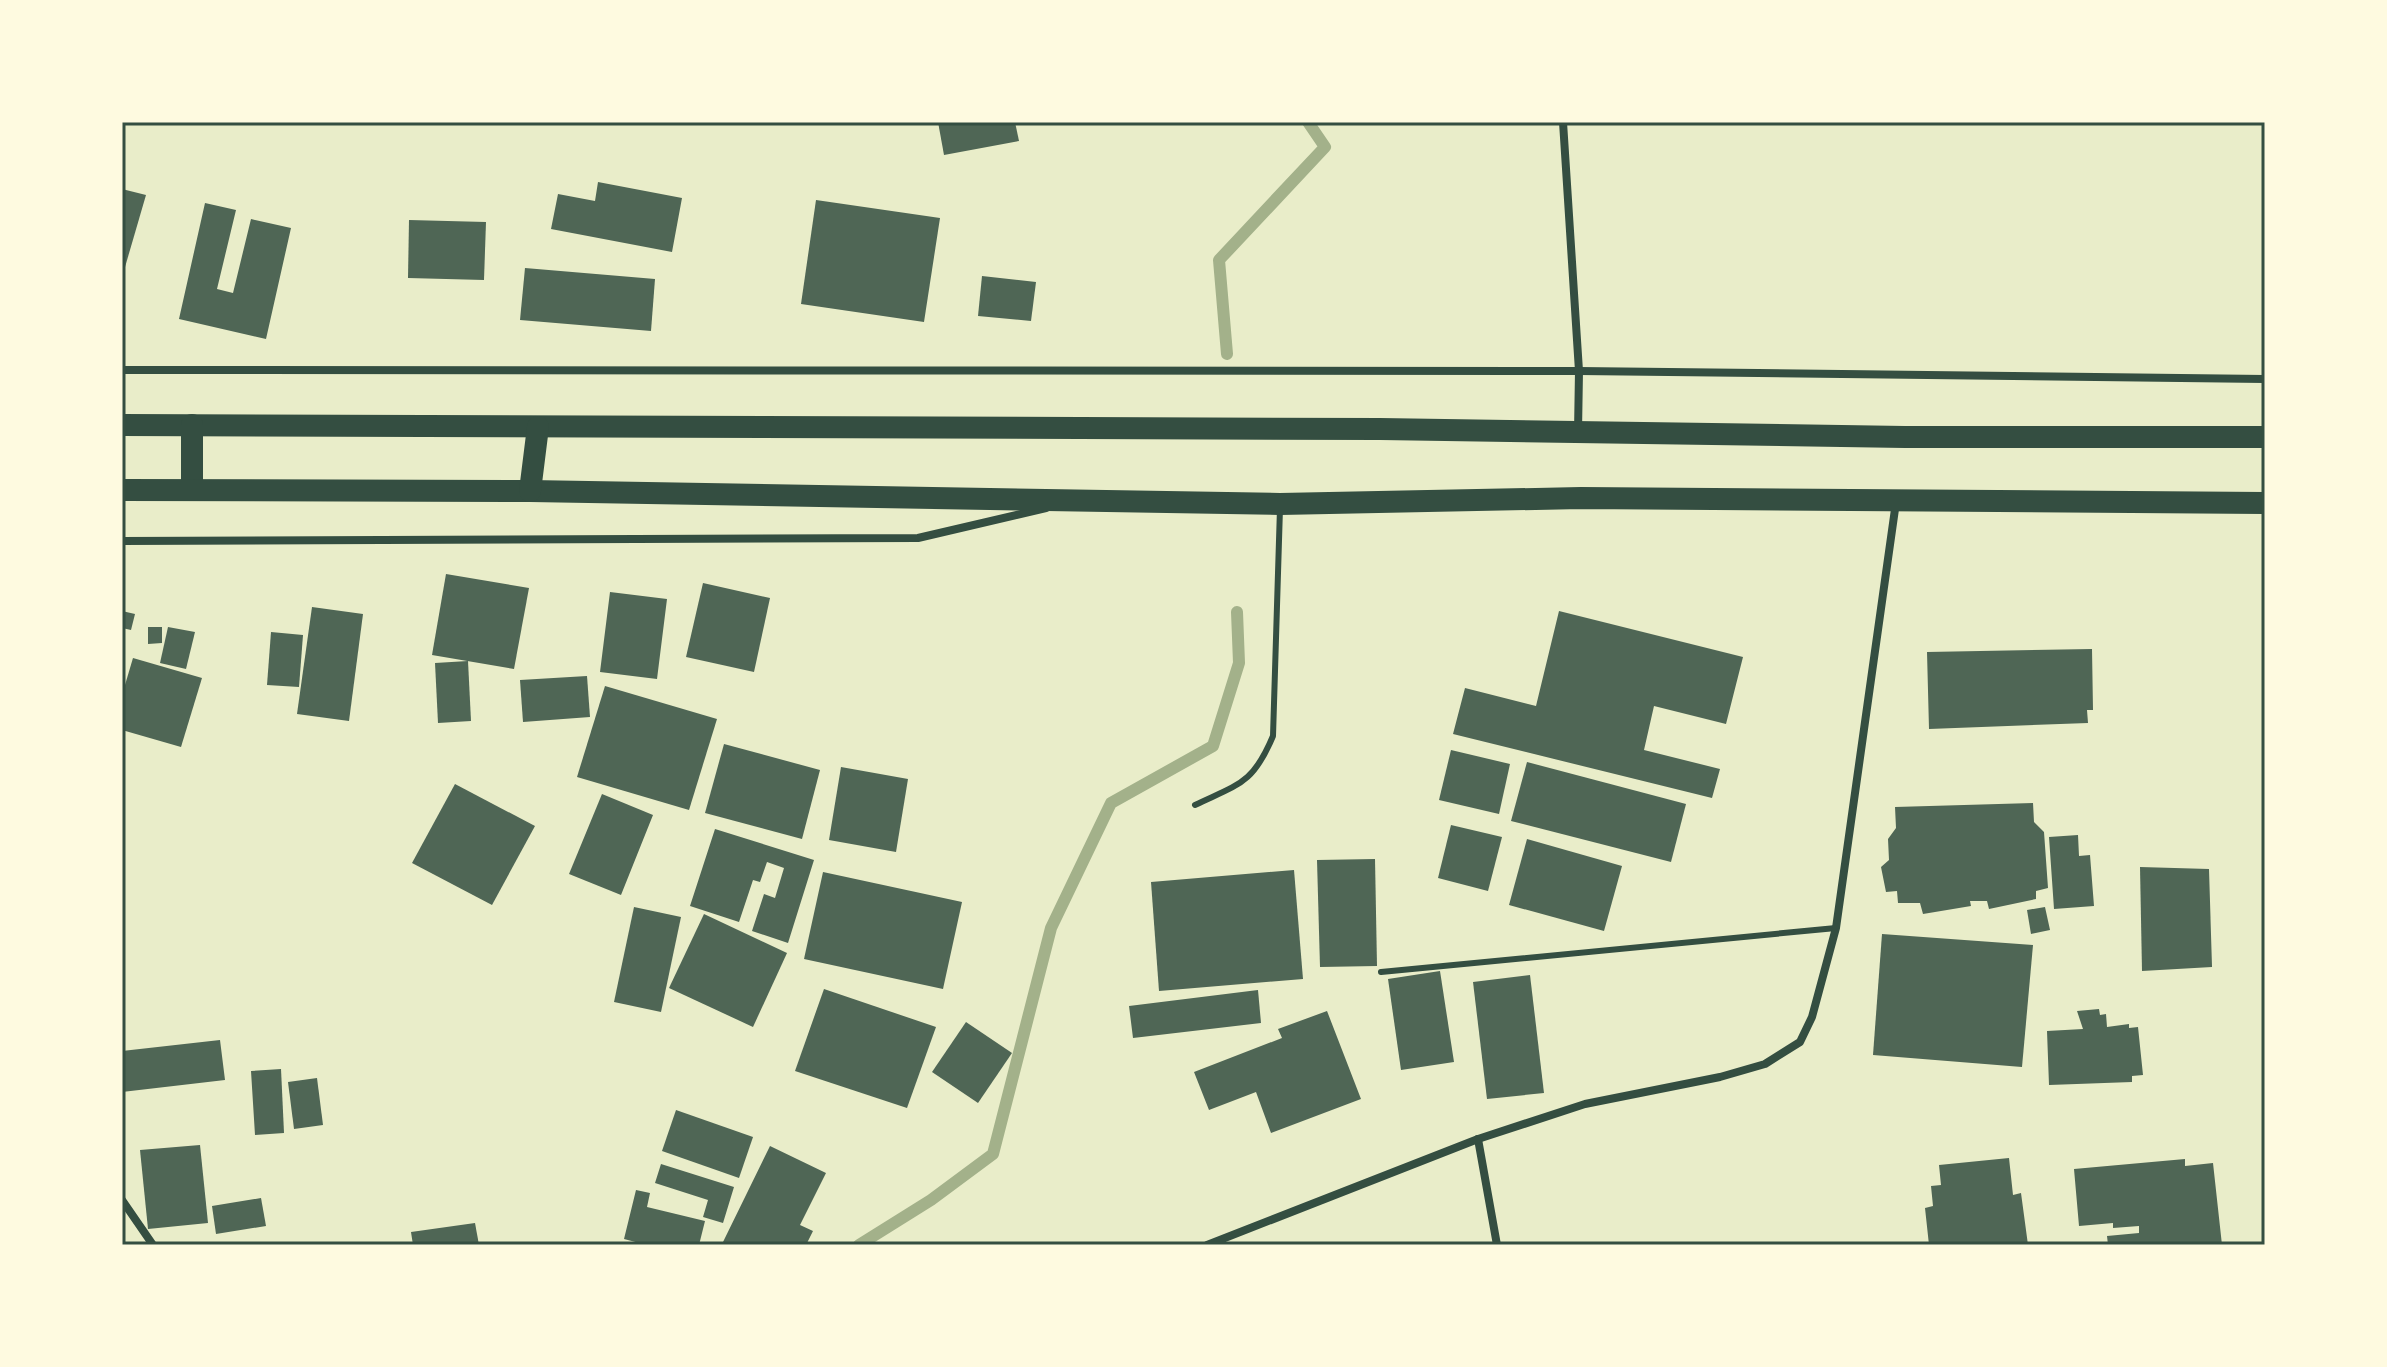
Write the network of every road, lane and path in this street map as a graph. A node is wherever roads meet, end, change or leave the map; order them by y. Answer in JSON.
{"nodes":[{"id":1,"x":1563,"y":122,"type":"edge"},
{"id":2,"x":122,"y":370,"type":"edge"},
{"id":3,"x":1579,"y":371,"type":"junction"},
{"id":4,"x":2265,"y":379,"type":"edge"},
{"id":5,"x":122,"y":425,"type":"edge"},
{"id":6,"x":192,"y":425,"type":"junction"},
{"id":7,"x":538,"y":427,"type":"junction"},
{"id":8,"x":1578,"y":433,"type":"junction"},
{"id":9,"x":2265,"y":437,"type":"edge"},
{"id":10,"x":122,"y":490,"type":"edge"},
{"id":11,"x":192,"y":490,"type":"junction"},
{"id":12,"x":530,"y":491,"type":"junction"},
{"id":13,"x":1085,"y":499,"type":"junction"},
{"id":14,"x":1896,"y":501,"type":"junction"},
{"id":15,"x":2265,"y":503,"type":"edge"},
{"id":16,"x":1280,"y":504,"type":"junction"},
{"id":17,"x":122,"y":541,"type":"edge"},
{"id":18,"x":1195,"y":805,"type":"dead end"},
{"id":19,"x":1836,"y":928,"type":"junction"},
{"id":20,"x":1381,"y":972,"type":"dead end"},
{"id":21,"x":1478,"y":1139,"type":"junction"},
{"id":22,"x":122,"y":1200,"type":"edge"},
{"id":23,"x":153,"y":1245,"type":"edge"},
{"id":24,"x":1207,"y":1245,"type":"edge"},
{"id":25,"x":1497,"y":1245,"type":"edge"}],
"edges":[{"from":1,"to":3,"type":"street"},
{"from":2,"to":3,"type":"street"},
{"from":3,"to":4,"type":"street"},
{"from":3,"to":8,"type":"street"},
{"from":5,"to":6,"type":"highway"},
{"from":6,"to":7,"type":"highway"},
{"from":6,"to":11,"type":"highway"},
{"from":7,"to":8,"type":"highway"},
{"from":7,"to":12,"type":"highway"},
{"from":8,"to":9,"type":"highway"},
{"from":10,"to":11,"type":"highway"},
{"from":11,"to":12,"type":"highway"},
{"from":12,"to":13,"type":"highway"},
{"from":13,"to":16,"type":"highway"},
{"from":13,"to":17,"type":"street"},
{"from":14,"to":15,"type":"highway"},
{"from":14,"to":16,"type":"highway"},
{"from":14,"to":19,"type":"street"},
{"from":16,"to":18,"type":"lane"},
{"from":19,"to":20,"type":"lane"},
{"from":19,"to":21,"type":"street"},
{"from":21,"to":24,"type":"street"},
{"from":21,"to":25,"type":"street"},
{"from":22,"to":23,"type":"street"}]}
